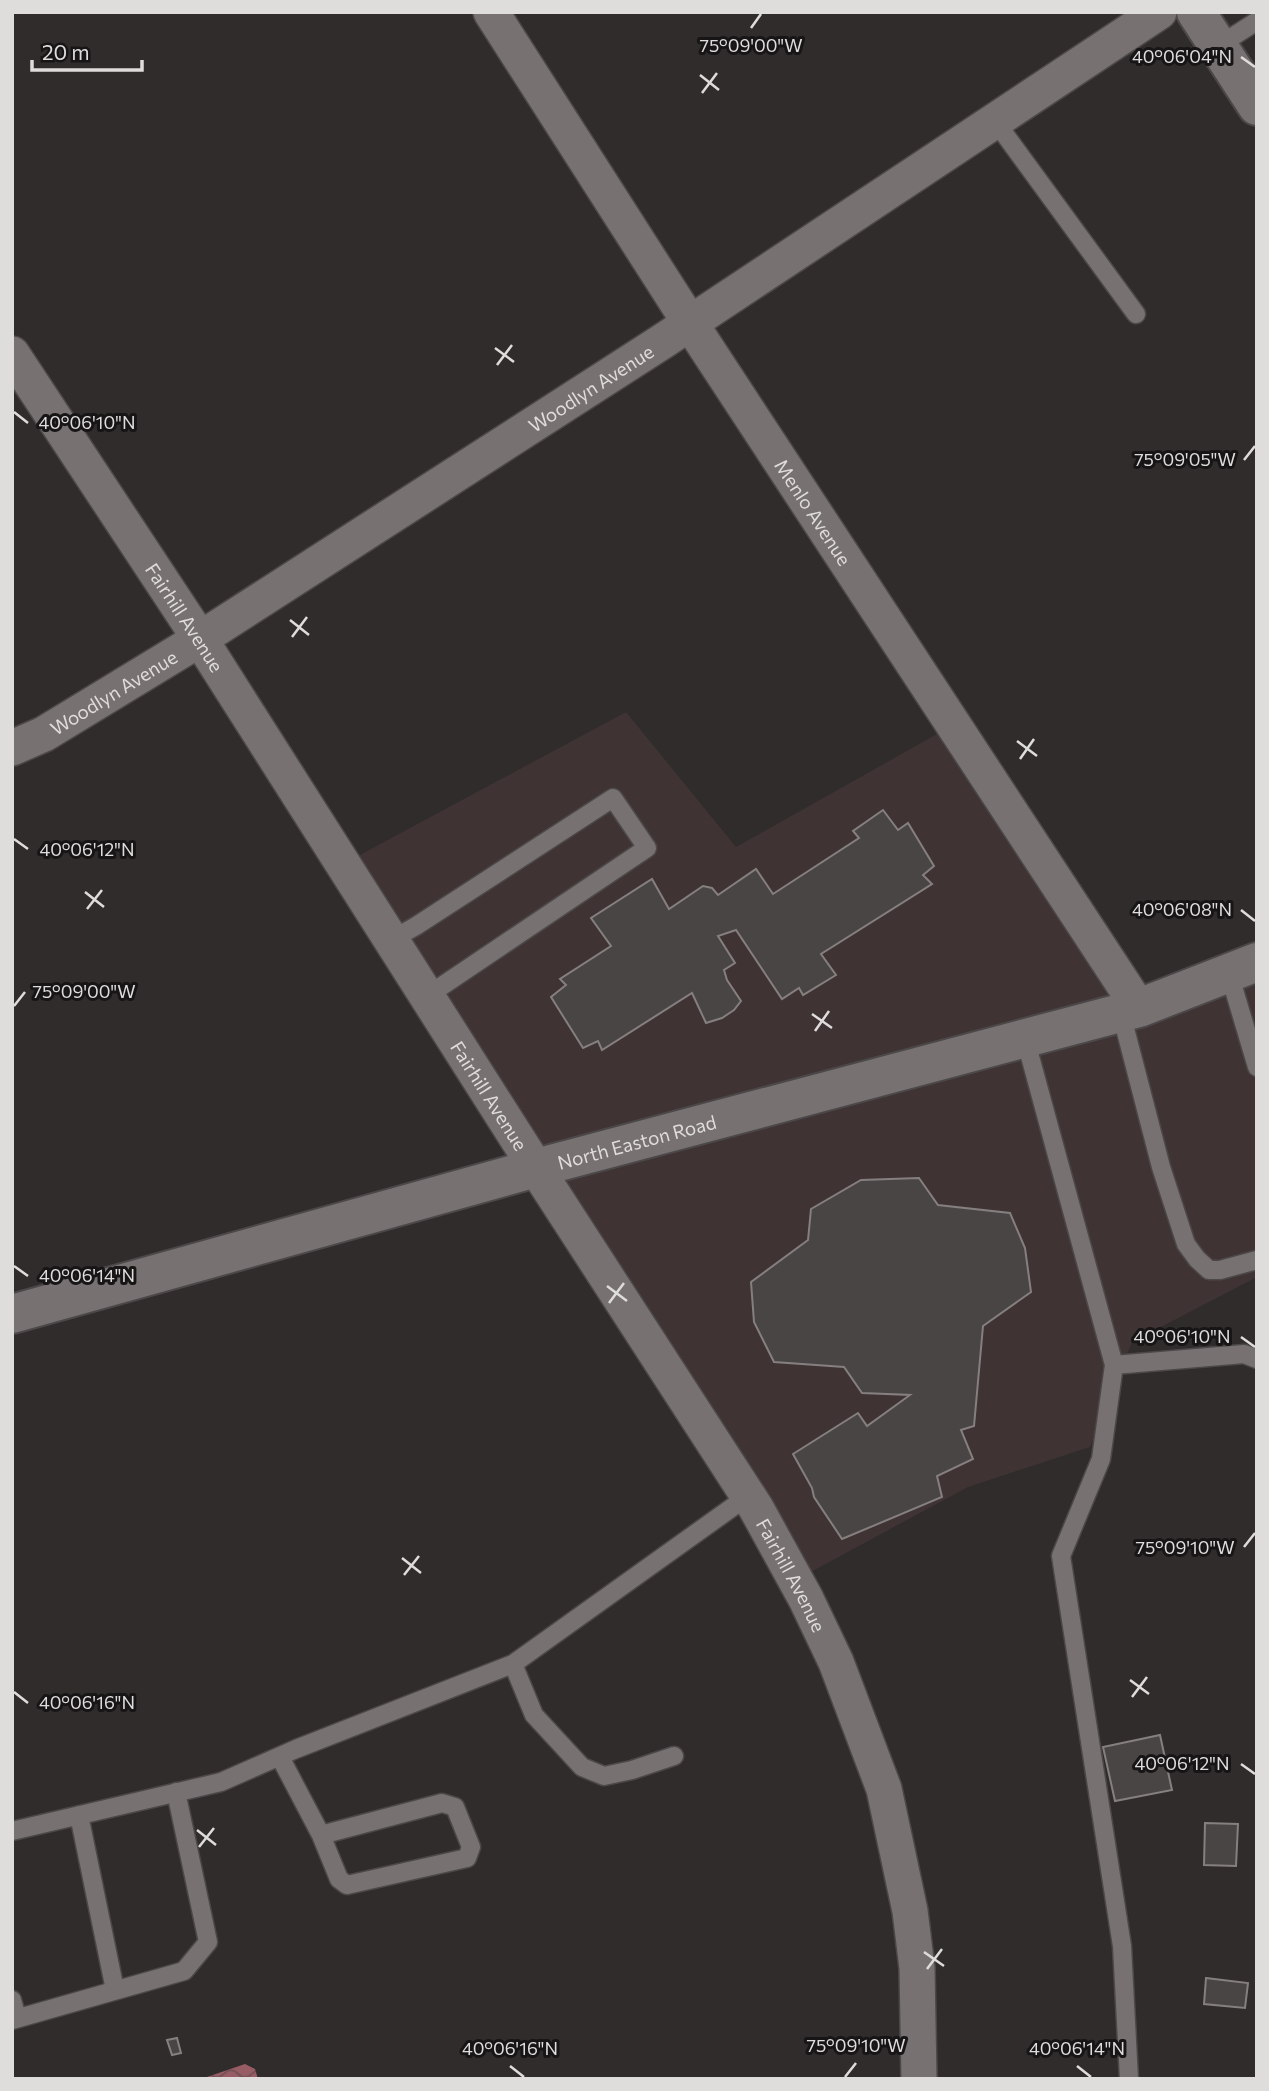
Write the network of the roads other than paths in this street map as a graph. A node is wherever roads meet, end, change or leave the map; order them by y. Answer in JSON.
{"nodes":[{"id":1,"x":491,"y":12,"type":"edge"},
{"id":2,"x":1159,"y":12,"type":"edge"},
{"id":3,"x":1196,"y":12,"type":"edge"},
{"id":4,"x":1257,"y":21,"type":"edge"},
{"id":5,"x":1218,"y":46,"type":"junction"},
{"id":6,"x":1257,"y":106,"type":"edge"},
{"id":7,"x":995,"y":121,"type":"junction"},
{"id":8,"x":1136,"y":314,"type":"dead end"},
{"id":9,"x":690,"y":323,"type":"junction"},
{"id":10,"x":12,"y":354,"type":"edge"},
{"id":11,"x":200,"y":639,"type":"junction"},
{"id":12,"x":12,"y":748,"type":"edge"},
{"id":13,"x":391,"y":940,"type":"junction"},
{"id":14,"x":1243,"y":967,"type":"edge"},
{"id":15,"x":427,"y":996,"type":"junction"},
{"id":16,"x":1130,"y":1010,"type":"junction"},
{"id":17,"x":1025,"y":1038,"type":"junction"},
{"id":18,"x":1257,"y":1067,"type":"edge"},
{"id":19,"x":536,"y":1168,"type":"junction"},
{"id":20,"x":1257,"y":1260,"type":"edge"},
{"id":21,"x":12,"y":1314,"type":"edge"},
{"id":22,"x":1257,"y":1359,"type":"edge"},
{"id":23,"x":1114,"y":1365,"type":"junction"},
{"id":24,"x":748,"y":1496,"type":"junction"},
{"id":25,"x":513,"y":1664,"type":"junction"},
{"id":26,"x":674,"y":1756,"type":"dead end"},
{"id":27,"x":280,"y":1757,"type":"junction"},
{"id":28,"x":176,"y":1793,"type":"junction"},
{"id":29,"x":79,"y":1815,"type":"junction"},
{"id":30,"x":12,"y":1831,"type":"edge"},
{"id":31,"x":321,"y":1835,"type":"junction"},
{"id":32,"x":115,"y":1990,"type":"junction"},
{"id":33,"x":12,"y":2000,"type":"edge"},
{"id":34,"x":15,"y":2019,"type":"edge"},
{"id":35,"x":919,"y":2079,"type":"edge"},
{"id":36,"x":1129,"y":2079,"type":"edge"}],
"edges":[{"from":1,"to":9,"type":"street","name":"Menlo Avenue"},
{"from":2,"to":7,"type":"street","name":"Woodlyn Avenue"},
{"from":3,"to":5,"type":"main road"},
{"from":4,"to":5,"type":"lane"},
{"from":5,"to":6,"type":"main road"},
{"from":7,"to":8,"type":"lane"},
{"from":7,"to":9,"type":"street","name":"Woodlyn Avenue"},
{"from":9,"to":11,"type":"street","name":"Woodlyn Avenue"},
{"from":9,"to":16,"type":"street","name":"Menlo Avenue"},
{"from":10,"to":11,"type":"street","name":"Fairhill Avenue"},
{"from":11,"to":12,"type":"street","name":"Woodlyn Avenue"},
{"from":11,"to":13,"type":"street","name":"Fairhill Avenue"},
{"from":13,"to":15,"type":"street","name":"Fairhill Avenue"},
{"from":13,"to":15,"type":"lane"},
{"from":14,"to":16,"type":"main road","name":"North Easton Road"},
{"from":14,"to":18,"type":"lane"},
{"from":15,"to":19,"type":"street","name":"Fairhill Avenue"},
{"from":16,"to":17,"type":"main road","name":"North Easton Road"},
{"from":16,"to":20,"type":"lane"},
{"from":17,"to":19,"type":"main road","name":"North Easton Road"},
{"from":17,"to":23,"type":"lane"},
{"from":19,"to":21,"type":"main road","name":"North Easton Road"},
{"from":19,"to":24,"type":"street","name":"Fairhill Avenue"},
{"from":22,"to":23,"type":"lane"},
{"from":23,"to":36,"type":"lane"},
{"from":24,"to":25,"type":"lane"},
{"from":24,"to":35,"type":"street","name":"Fairhill Avenue"},
{"from":25,"to":26,"type":"lane"},
{"from":25,"to":27,"type":"lane"},
{"from":27,"to":28,"type":"lane"},
{"from":27,"to":31,"type":"lane"},
{"from":28,"to":29,"type":"lane"},
{"from":28,"to":32,"type":"lane"},
{"from":29,"to":30,"type":"lane"},
{"from":29,"to":32,"type":"lane"},
{"from":31,"to":31,"type":"lane"},
{"from":32,"to":34,"type":"lane"},
{"from":33,"to":34,"type":"lane"}]}
